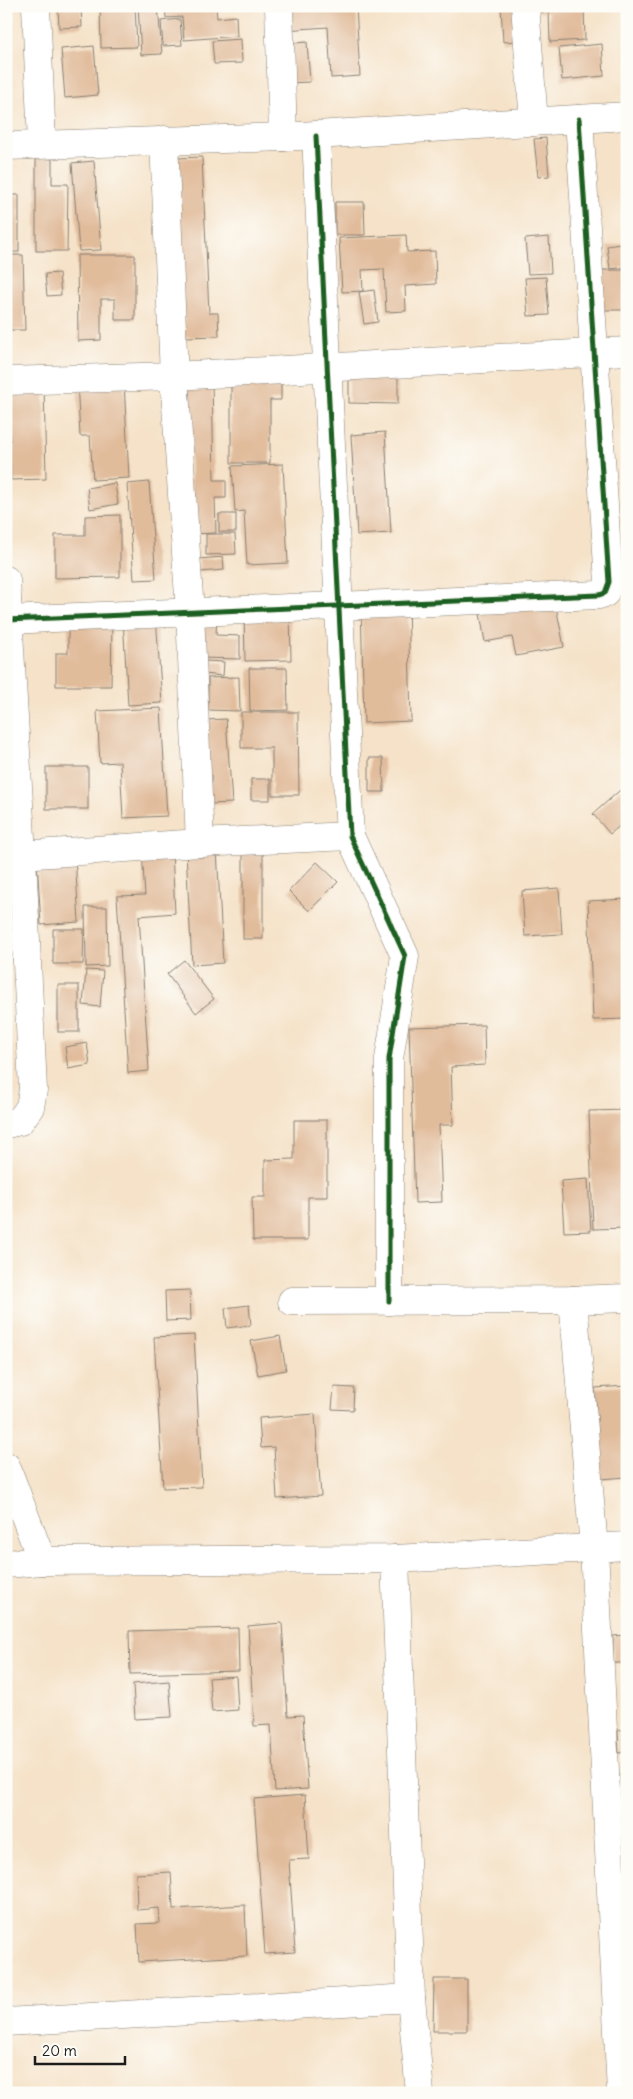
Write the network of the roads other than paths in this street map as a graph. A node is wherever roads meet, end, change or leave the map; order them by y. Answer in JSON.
{"nodes":[{"id":1,"x":36,"y":6,"type":"edge"},
{"id":2,"x":279,"y":6,"type":"edge"},
{"id":3,"x":525,"y":6,"type":"edge"},
{"id":4,"x":627,"y":116,"type":"edge"},
{"id":5,"x":579,"y":119,"type":"junction"},
{"id":6,"x":534,"y":122,"type":"junction"},
{"id":7,"x":316,"y":136,"type":"junction"},
{"id":8,"x":284,"y":137,"type":"junction"},
{"id":9,"x":164,"y":140,"type":"junction"},
{"id":10,"x":42,"y":144,"type":"junction"},
{"id":11,"x":6,"y":146,"type":"edge"},
{"id":12,"x":627,"y":351,"type":"edge"},
{"id":13,"x":594,"y":353,"type":"junction"},
{"id":14,"x":328,"y":368,"type":"junction"},
{"id":15,"x":174,"y":376,"type":"junction"},
{"id":16,"x":6,"y":381,"type":"edge"},
{"id":17,"x":6,"y":580,"type":"edge"},
{"id":18,"x":339,"y":604,"type":"junction"},
{"id":19,"x":190,"y":612,"type":"junction"},
{"id":20,"x":7,"y":620,"type":"edge"},
{"id":21,"x":350,"y":836,"type":"junction"},
{"id":22,"x":200,"y":843,"type":"junction"},
{"id":23,"x":14,"y":856,"type":"edge"},
{"id":24,"x":6,"y":1124,"type":"edge"},
{"id":25,"x":627,"y":1298,"type":"edge"},
{"id":26,"x":292,"y":1300,"type":"dead end"},
{"id":27,"x":573,"y":1300,"type":"junction"},
{"id":28,"x":389,"y":1302,"type":"junction"},
{"id":29,"x":6,"y":1466,"type":"edge"},
{"id":30,"x":627,"y":1546,"type":"edge"},
{"id":31,"x":594,"y":1548,"type":"junction"},
{"id":32,"x":395,"y":1559,"type":"junction"},
{"id":33,"x":42,"y":1561,"type":"junction"},
{"id":34,"x":6,"y":1564,"type":"edge"},
{"id":35,"x":621,"y":1961,"type":"edge"},
{"id":36,"x":411,"y":1998,"type":"junction"},
{"id":37,"x":6,"y":2022,"type":"edge"},
{"id":38,"x":420,"y":2093,"type":"edge"},
{"id":39,"x":621,"y":2093,"type":"edge"}],
"edges":[{"from":1,"to":10,"type":"street"},
{"from":2,"to":8,"type":"street"},
{"from":3,"to":6,"type":"street"},
{"from":4,"to":5,"type":"street"},
{"from":5,"to":6,"type":"street"},
{"from":5,"to":13,"type":"street"},
{"from":6,"to":7,"type":"street"},
{"from":7,"to":8,"type":"street"},
{"from":7,"to":14,"type":"street"},
{"from":8,"to":9,"type":"street"},
{"from":9,"to":10,"type":"street"},
{"from":9,"to":15,"type":"street"},
{"from":10,"to":11,"type":"street"},
{"from":12,"to":13,"type":"street"},
{"from":13,"to":14,"type":"street"},
{"from":13,"to":18,"type":"street"},
{"from":14,"to":15,"type":"street"},
{"from":14,"to":18,"type":"street"},
{"from":15,"to":16,"type":"street"},
{"from":15,"to":19,"type":"street"},
{"from":17,"to":20,"type":"street"},
{"from":18,"to":19,"type":"street"},
{"from":18,"to":21,"type":"street"},
{"from":19,"to":20,"type":"street"},
{"from":19,"to":22,"type":"street"},
{"from":20,"to":23,"type":"street"},
{"from":21,"to":22,"type":"street"},
{"from":21,"to":28,"type":"street"},
{"from":22,"to":23,"type":"street"},
{"from":23,"to":24,"type":"street"},
{"from":25,"to":27,"type":"street"},
{"from":26,"to":28,"type":"street"},
{"from":27,"to":28,"type":"street"},
{"from":27,"to":31,"type":"street"},
{"from":29,"to":33,"type":"street"},
{"from":30,"to":31,"type":"street"},
{"from":31,"to":32,"type":"street"},
{"from":31,"to":35,"type":"street"},
{"from":32,"to":33,"type":"street"},
{"from":32,"to":36,"type":"street"},
{"from":33,"to":34,"type":"street"},
{"from":35,"to":39,"type":"street"},
{"from":36,"to":37,"type":"street"},
{"from":36,"to":38,"type":"street"}]}
